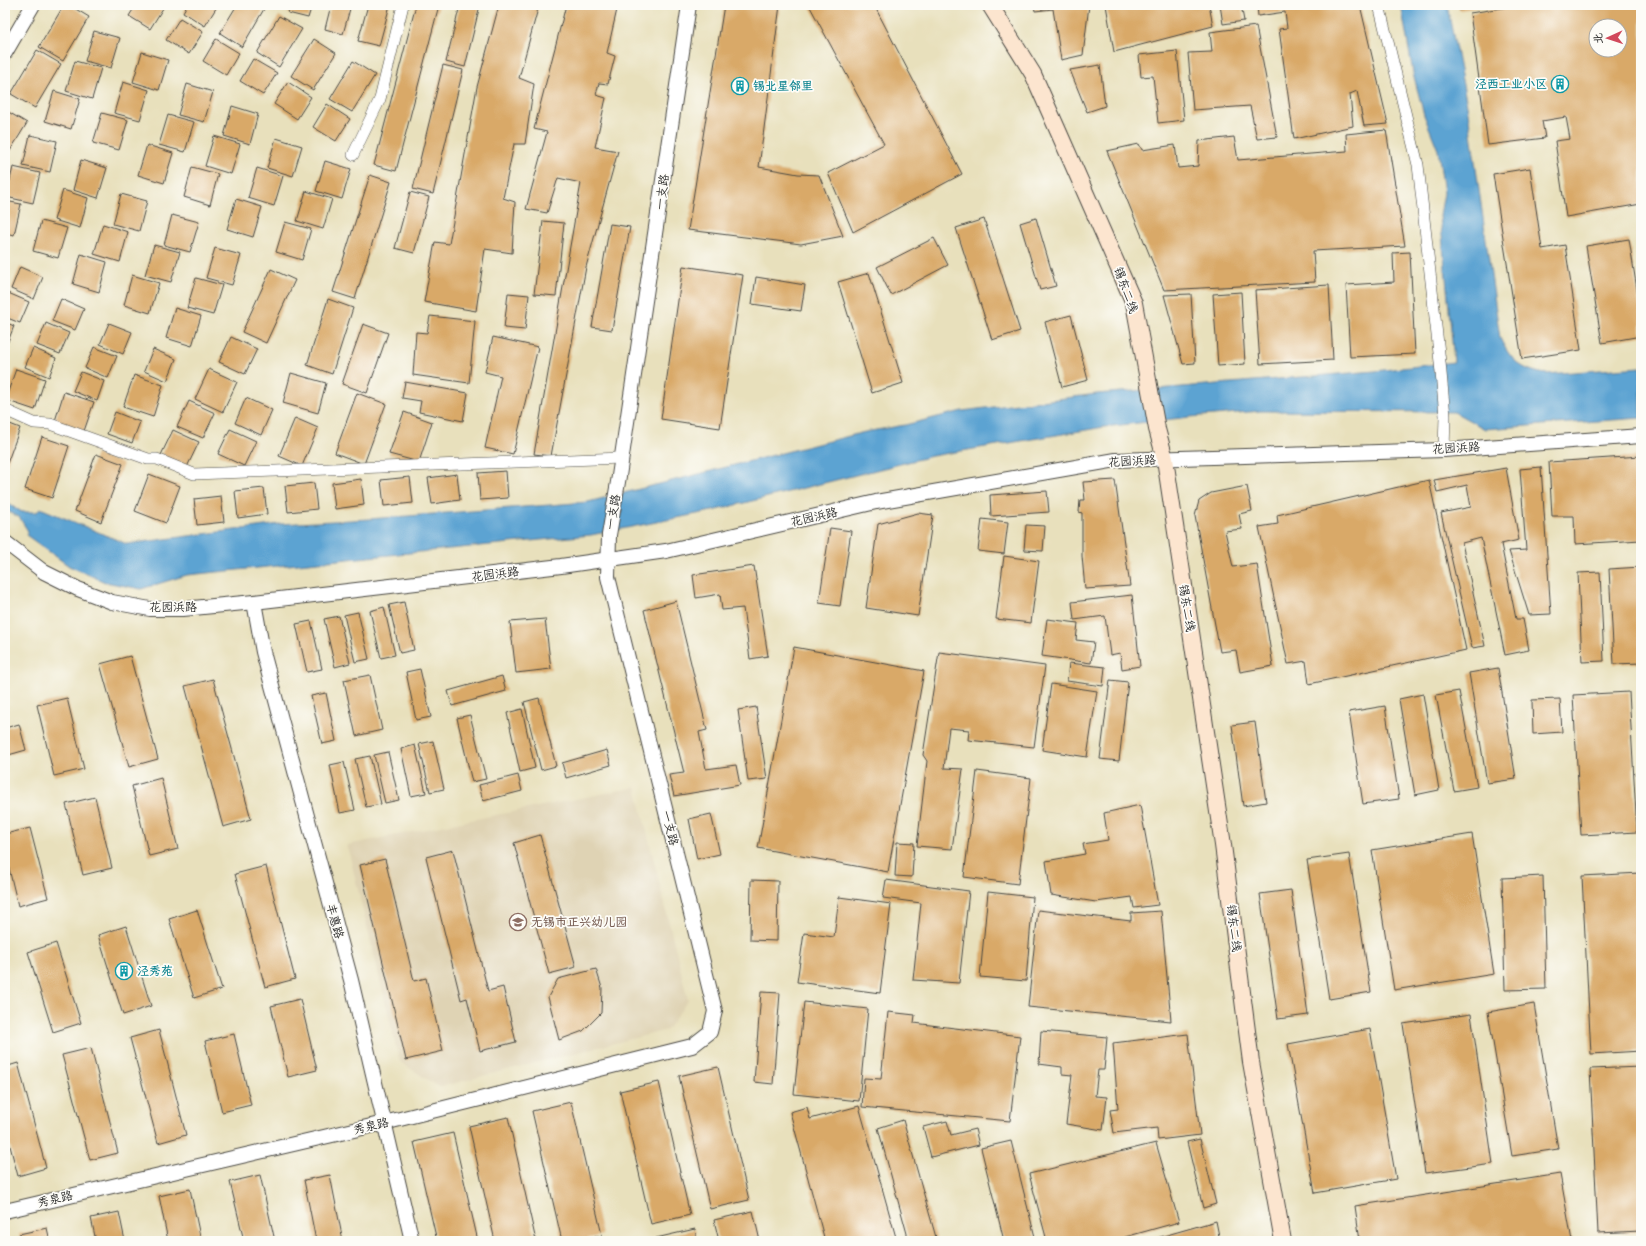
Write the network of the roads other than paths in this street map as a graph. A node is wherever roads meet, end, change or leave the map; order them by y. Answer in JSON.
{"nodes":[{"id":1,"x":34,"y":5,"type":"edge"},
{"id":2,"x":403,"y":5,"type":"edge"},
{"id":3,"x":689,"y":5,"type":"edge"},
{"id":4,"x":990,"y":5,"type":"edge"},
{"id":5,"x":1379,"y":5,"type":"edge"},
{"id":6,"x":5,"y":53,"type":"edge"},
{"id":7,"x":353,"y":154,"type":"dead end"},
{"id":8,"x":5,"y":410,"type":"edge"},
{"id":9,"x":1641,"y":436,"type":"edge"},
{"id":10,"x":1444,"y":450,"type":"junction"},
{"id":11,"x":622,"y":458,"type":"junction"},
{"id":12,"x":1164,"y":459,"type":"junction"},
{"id":13,"x":5,"y":542,"type":"edge"},
{"id":14,"x":609,"y":559,"type":"junction"},
{"id":15,"x":254,"y":602,"type":"junction"},
{"id":16,"x":716,"y":1011,"type":"joint"},
{"id":17,"x":384,"y":1124,"type":"junction"},
{"id":18,"x":5,"y":1211,"type":"edge"},
{"id":19,"x":1283,"y":1240,"type":"edge"},
{"id":20,"x":412,"y":1241,"type":"edge"}],
"edges":[{"from":1,"to":6,"type":"street"},
{"from":2,"to":7,"type":"street"},
{"from":3,"to":11,"type":"street","name":"一支路"},
{"from":4,"to":12,"type":"main road","name":"锡东二线"},
{"from":5,"to":10,"type":"street"},
{"from":8,"to":11,"type":"street"},
{"from":9,"to":10,"type":"street","name":"花园浜路"},
{"from":10,"to":12,"type":"street","name":"花园浜路"},
{"from":11,"to":14,"type":"street","name":"一支路"},
{"from":12,"to":14,"type":"street","name":"花园浜路"},
{"from":12,"to":19,"type":"main road","name":"锡东二线"},
{"from":13,"to":15,"type":"street","name":"花园浜路"},
{"from":14,"to":15,"type":"street","name":"花园浜路"},
{"from":14,"to":16,"type":"street","name":"一支路"},
{"from":15,"to":17,"type":"street","name":"丰惠路"},
{"from":16,"to":17,"type":"street","name":"秀泉路"},
{"from":17,"to":18,"type":"street","name":"秀泉路"},
{"from":17,"to":20,"type":"street","name":"丰惠路"}]}
